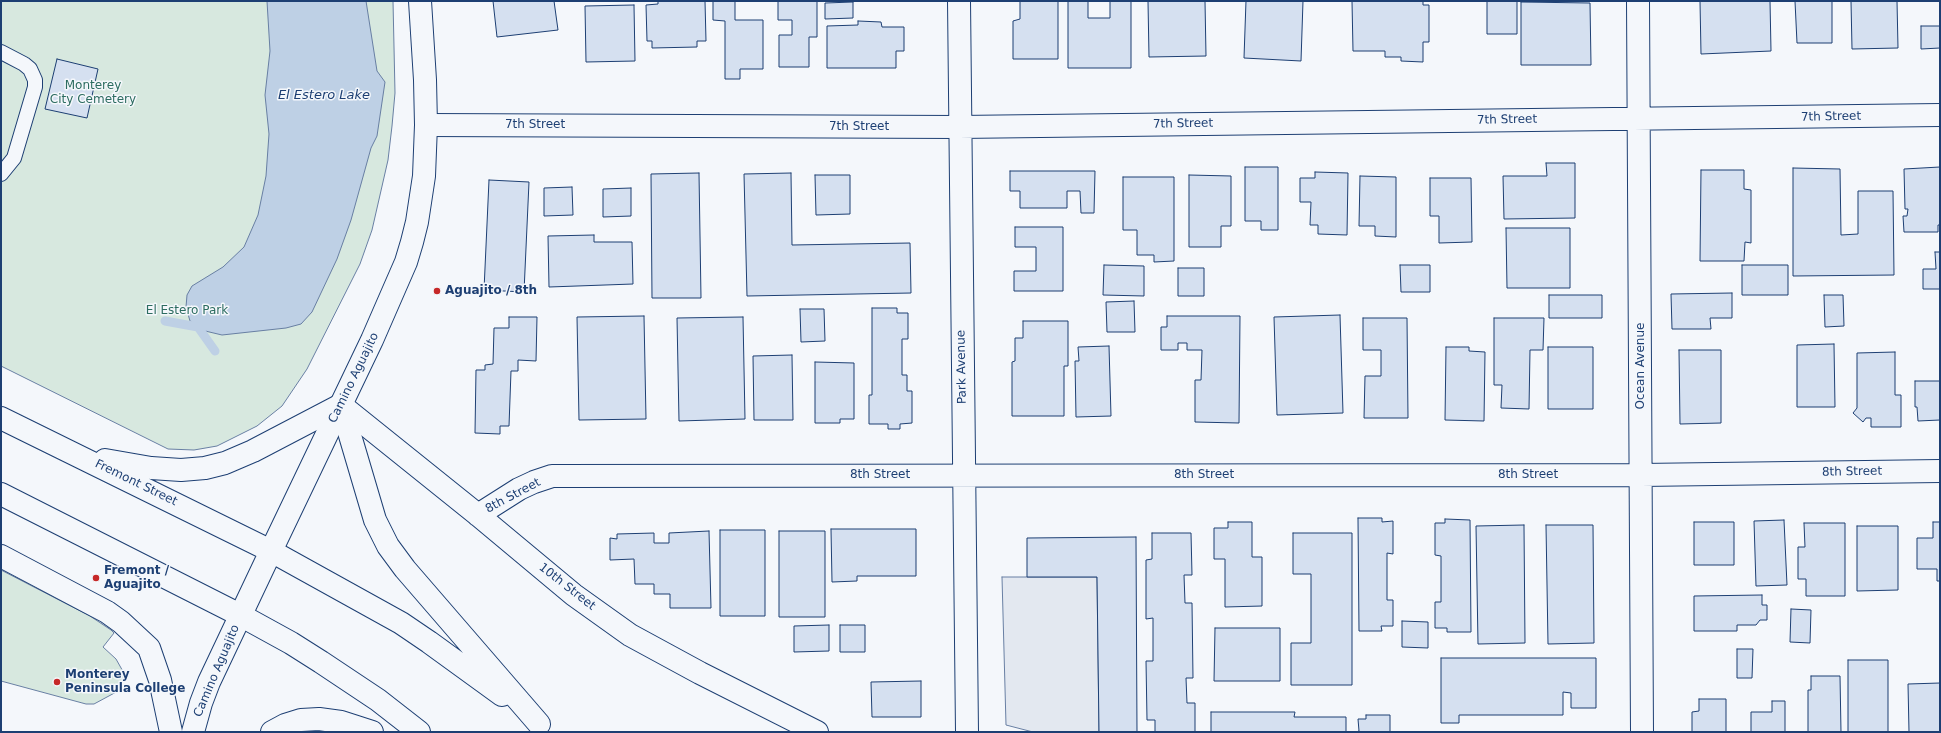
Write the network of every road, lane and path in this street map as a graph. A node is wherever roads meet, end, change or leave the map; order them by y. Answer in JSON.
{"nodes":[{"id":1,"x":420,"y":1,"type":"edge"},
{"id":2,"x":959,"y":1,"type":"edge"},
{"id":3,"x":1638,"y":1,"type":"edge"},
{"id":4,"x":1,"y":52,"type":"edge"},
{"id":5,"x":1940,"y":116,"type":"edge"},
{"id":6,"x":1640,"y":119,"type":"junction"},
{"id":7,"x":426,"y":125,"type":"junction"},
{"id":8,"x":959,"y":127,"type":"junction"},
{"id":9,"x":1,"y":174,"type":"edge"},
{"id":10,"x":341,"y":405,"type":"junction"},
{"id":11,"x":1,"y":418,"type":"edge"},
{"id":12,"x":82,"y":456,"type":"junction"},
{"id":13,"x":1940,"y":471,"type":"edge"},
{"id":14,"x":963,"y":475,"type":"junction"},
{"id":15,"x":1641,"y":475,"type":"junction"},
{"id":16,"x":1,"y":494,"type":"edge"},
{"id":17,"x":478,"y":514,"type":"junction"},
{"id":18,"x":271,"y":551,"type":"junction"},
{"id":19,"x":1,"y":556,"type":"edge"},
{"id":20,"x":240,"y":615,"type":"junction"},
{"id":21,"x":545,"y":728,"type":"edge"},
{"id":22,"x":170,"y":732,"type":"edge"},
{"id":23,"x":193,"y":732,"type":"edge"},
{"id":24,"x":272,"y":732,"type":"edge"},
{"id":25,"x":372,"y":732,"type":"edge"},
{"id":26,"x":419,"y":732,"type":"edge"},
{"id":27,"x":817,"y":732,"type":"edge"},
{"id":28,"x":967,"y":732,"type":"edge"},
{"id":29,"x":1642,"y":732,"type":"edge"}],
"edges":[{"from":1,"to":7,"type":"main road","name":"Camino Aguajito"},
{"from":2,"to":8,"type":"main road","name":"Park Avenue"},
{"from":3,"to":6,"type":"main road","name":"Ocean Avenue"},
{"from":4,"to":9,"type":"lane"},
{"from":5,"to":6,"type":"main road","name":"7th Street"},
{"from":6,"to":8,"type":"main road","name":"7th Street"},
{"from":6,"to":15,"type":"main road","name":"Ocean Avenue"},
{"from":7,"to":8,"type":"main road","name":"7th Street"},
{"from":7,"to":10,"type":"main road","name":"Camino Aguajito"},
{"from":8,"to":14,"type":"main road","name":"Park Avenue"},
{"from":10,"to":12,"type":"main road"},
{"from":10,"to":17,"type":"main road","name":"10th Street"},
{"from":10,"to":18,"type":"main road","name":"Camino Aguajito"},
{"from":10,"to":21,"type":"main road"},
{"from":11,"to":12,"type":"main road","name":"Fremont Street"},
{"from":12,"to":18,"type":"main road","name":"Fremont Street"},
{"from":13,"to":15,"type":"main road","name":"8th Street"},
{"from":14,"to":15,"type":"main road","name":"8th Street"},
{"from":14,"to":17,"type":"main road","name":"8th Street"},
{"from":14,"to":28,"type":"main road","name":"Park Avenue"},
{"from":15,"to":29,"type":"main road","name":"Ocean Avenue"},
{"from":16,"to":20,"type":"main road"},
{"from":17,"to":27,"type":"main road","name":"10th Street"},
{"from":18,"to":20,"type":"main road","name":"Camino Aguajito"},
{"from":18,"to":21,"type":"main road","name":"Fremont Street"},
{"from":19,"to":22,"type":"main road"},
{"from":20,"to":23,"type":"main road","name":"Camino Aguajito"},
{"from":20,"to":26,"type":"main road"},
{"from":24,"to":25,"type":"main road"}]}
